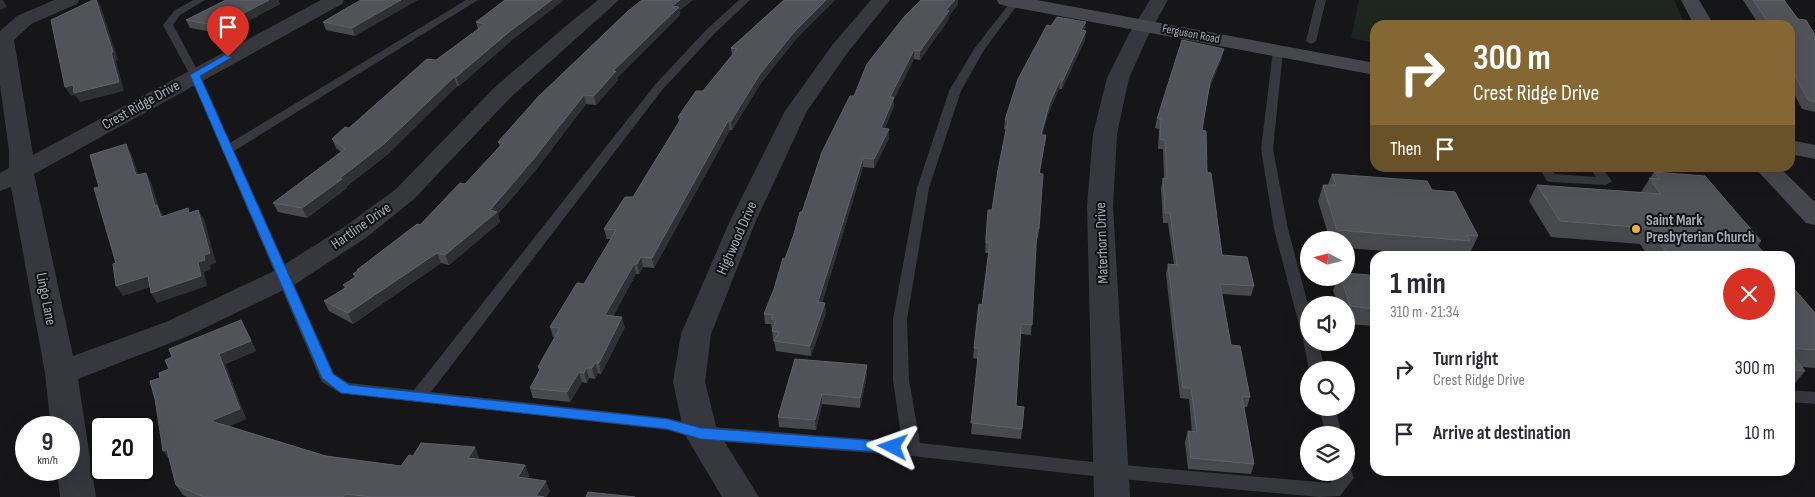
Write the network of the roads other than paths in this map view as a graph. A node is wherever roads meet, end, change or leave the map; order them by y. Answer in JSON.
{"nodes":[{"id":1,"x":70,"y":0,"type":"edge"},
{"id":2,"x":200,"y":0,"type":"edge"},
{"id":3,"x":335,"y":0,"type":"edge"},
{"id":4,"x":473,"y":0,"type":"edge"},
{"id":5,"x":610,"y":0,"type":"edge"},
{"id":6,"x":744,"y":0,"type":"edge"},
{"id":7,"x":881,"y":0,"type":"edge"},
{"id":8,"x":1088,"y":0,"type":"edge"},
{"id":9,"x":1321,"y":0,"type":"edge"},
{"id":10,"x":1690,"y":0,"type":"edge"},
{"id":11,"x":1010,"y":1,"type":"edge"},
{"id":12,"x":1152,"y":12,"type":"edge"},
{"id":13,"x":1701,"y":20,"type":"edge"},
{"id":14,"x":1311,"y":41,"type":"junction"},
{"id":15,"x":1278,"y":50,"type":"junction"},
{"id":16,"x":1370,"y":51,"type":"edge"},
{"id":17,"x":1370,"y":67,"type":"edge"},
{"id":18,"x":195,"y":75,"type":"junction"},
{"id":19,"x":1795,"y":130,"type":"edge"},
{"id":20,"x":1815,"y":133,"type":"edge"},
{"id":21,"x":1795,"y":148,"type":"edge"},
{"id":22,"x":227,"y":150,"type":"junction"},
{"id":23,"x":1815,"y":152,"type":"edge"},
{"id":24,"x":1547,"y":172,"type":"edge"},
{"id":25,"x":1599,"y":172,"type":"edge"},
{"id":26,"x":1771,"y":172,"type":"edge"},
{"id":27,"x":10,"y":177,"type":"edge"},
{"id":28,"x":1815,"y":217,"type":"edge"},
{"id":29,"x":284,"y":278,"type":"junction"},
{"id":30,"x":1300,"y":302,"type":"edge"},
{"id":31,"x":61,"y":373,"type":"junction"},
{"id":32,"x":1795,"y":396,"type":"edge"},
{"id":33,"x":418,"y":397,"type":"junction"},
{"id":34,"x":1815,"y":398,"type":"edge"},
{"id":35,"x":67,"y":416,"type":"edge"},
{"id":36,"x":701,"y":433,"type":"junction"},
{"id":37,"x":912,"y":449,"type":"junction"},
{"id":38,"x":76,"y":481,"type":"edge"},
{"id":39,"x":1342,"y":481,"type":"edge"},
{"id":40,"x":1112,"y":484,"type":"edge"},
{"id":41,"x":78,"y":497,"type":"edge"},
{"id":42,"x":741,"y":497,"type":"edge"}],
"edges":[{"from":1,"to":27,"type":"street","name":"Lingo Lane"},
{"from":2,"to":18,"type":"lane"},
{"from":3,"to":18,"type":"street","name":"Crest Ridge Drive"},
{"from":4,"to":22,"type":"lane"},
{"from":5,"to":29,"type":"street","name":"Hartline Drive"},
{"from":6,"to":33,"type":"lane"},
{"from":7,"to":36,"type":"street","name":"Highwood Drive"},
{"from":8,"to":12,"type":"main road","name":"Ferguson Road"},
{"from":9,"to":14,"type":"lane"},
{"from":10,"to":13,"type":"main road"},
{"from":11,"to":12,"type":"main road","name":"Ferguson Road"},
{"from":11,"to":37,"type":"lane"},
{"from":12,"to":14,"type":"main road","name":"Ferguson Road"},
{"from":12,"to":15,"type":"main road","name":"Ferguson Road"},
{"from":12,"to":40,"type":"street","name":"Materhorn Drive"},
{"from":14,"to":16,"type":"main road","name":"Ferguson Road"},
{"from":15,"to":17,"type":"main road","name":"Ferguson Road"},
{"from":15,"to":30,"type":"lane"},
{"from":18,"to":22,"type":"lane"},
{"from":18,"to":27,"type":"street","name":"Crest Ridge Drive"},
{"from":19,"to":20,"type":"main road"},
{"from":21,"to":23,"type":"main road"},
{"from":22,"to":29,"type":"lane"},
{"from":24,"to":25,"type":"lane"},
{"from":26,"to":28,"type":"main road"},
{"from":27,"to":31,"type":"street","name":"Lingo Lane"},
{"from":29,"to":31,"type":"street","name":"Hartline Drive"},
{"from":29,"to":33,"type":"lane"},
{"from":31,"to":35,"type":"street","name":"Lingo Lane"},
{"from":32,"to":34,"type":"lane"},
{"from":33,"to":36,"type":"lane"},
{"from":36,"to":37,"type":"lane"},
{"from":36,"to":42,"type":"street","name":"Highwood Drive"},
{"from":37,"to":40,"type":"lane"},
{"from":38,"to":41,"type":"street","name":"Lingo Lane"},
{"from":39,"to":40,"type":"lane"}]}
